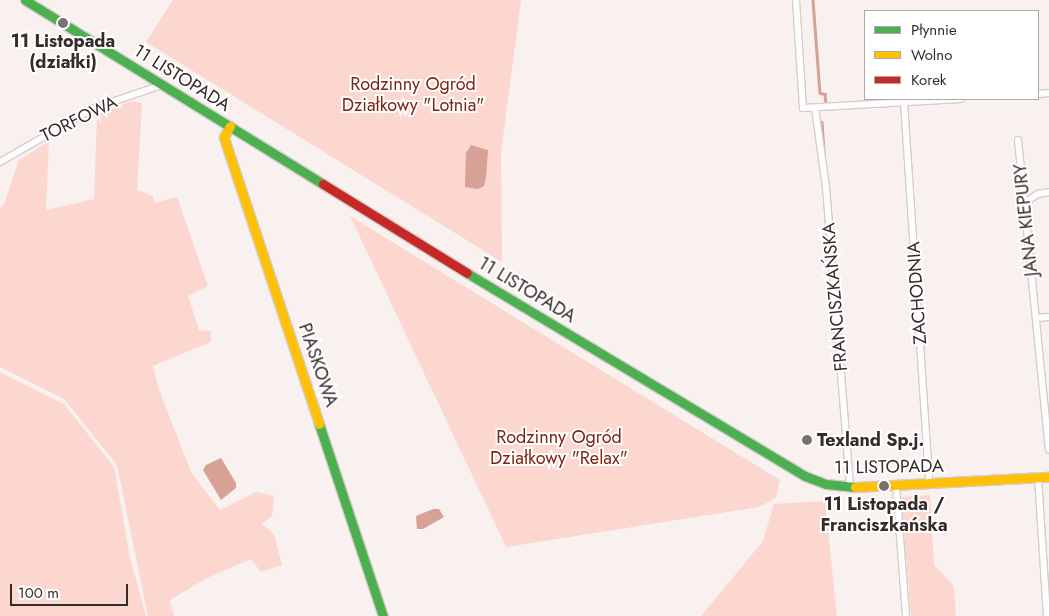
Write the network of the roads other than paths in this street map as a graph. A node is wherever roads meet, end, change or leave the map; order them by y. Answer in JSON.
{"nodes":[{"id":1,"x":25,"y":0,"type":"edge"},
{"id":2,"x":796,"y":0,"type":"edge"},
{"id":3,"x":162,"y":85,"type":"junction"},
{"id":4,"x":942,"y":100,"type":"edge"},
{"id":5,"x":904,"y":102,"type":"junction"},
{"id":6,"x":815,"y":108,"type":"junction"},
{"id":7,"x":230,"y":126,"type":"junction"},
{"id":8,"x":1018,"y":140,"type":"dead end"},
{"id":9,"x":0,"y":162,"type":"edge"},
{"id":10,"x":1049,"y":192,"type":"edge"},
{"id":11,"x":1024,"y":203,"type":"junction"},
{"id":12,"x":1049,"y":317,"type":"edge"},
{"id":13,"x":1036,"y":318,"type":"junction"},
{"id":14,"x":1049,"y":449,"type":"edge"},
{"id":15,"x":1049,"y":477,"type":"edge"},
{"id":16,"x":1038,"y":478,"type":"junction"},
{"id":17,"x":929,"y":483,"type":"junction"},
{"id":18,"x":896,"y":485,"type":"junction"},
{"id":19,"x":850,"y":487,"type":"junction"},
{"id":20,"x":383,"y":616,"type":"edge"},
{"id":21,"x":906,"y":616,"type":"edge"},
{"id":22,"x":1047,"y":616,"type":"edge"}],
"edges":[{"from":1,"to":3,"type":"street","name":"11 LISTOPADA"},
{"from":2,"to":6,"type":"street"},
{"from":3,"to":7,"type":"street","name":"11 LISTOPADA"},
{"from":3,"to":9,"type":"street","name":"TORFOWA"},
{"from":4,"to":5,"type":"street"},
{"from":5,"to":6,"type":"street"},
{"from":5,"to":17,"type":"street","name":"ZACHODNIA"},
{"from":6,"to":19,"type":"street","name":"FRANCISZKAŃSKA"},
{"from":7,"to":19,"type":"street","name":"11 LISTOPADA"},
{"from":7,"to":20,"type":"street","name":"PIASKOWA"},
{"from":8,"to":11,"type":"street","name":"JANA KIEPURY"},
{"from":10,"to":11,"type":"street"},
{"from":11,"to":13,"type":"street","name":"JANA KIEPURY"},
{"from":12,"to":13,"type":"street"},
{"from":13,"to":14,"type":"street","name":"JANA KIEPURY"},
{"from":15,"to":16,"type":"street","name":"11 LISTOPADA"},
{"from":16,"to":17,"type":"street","name":"11 LISTOPADA"},
{"from":16,"to":22,"type":"street"},
{"from":17,"to":18,"type":"street","name":"11 LISTOPADA"},
{"from":18,"to":19,"type":"street","name":"11 LISTOPADA"},
{"from":18,"to":21,"type":"street"}]}
